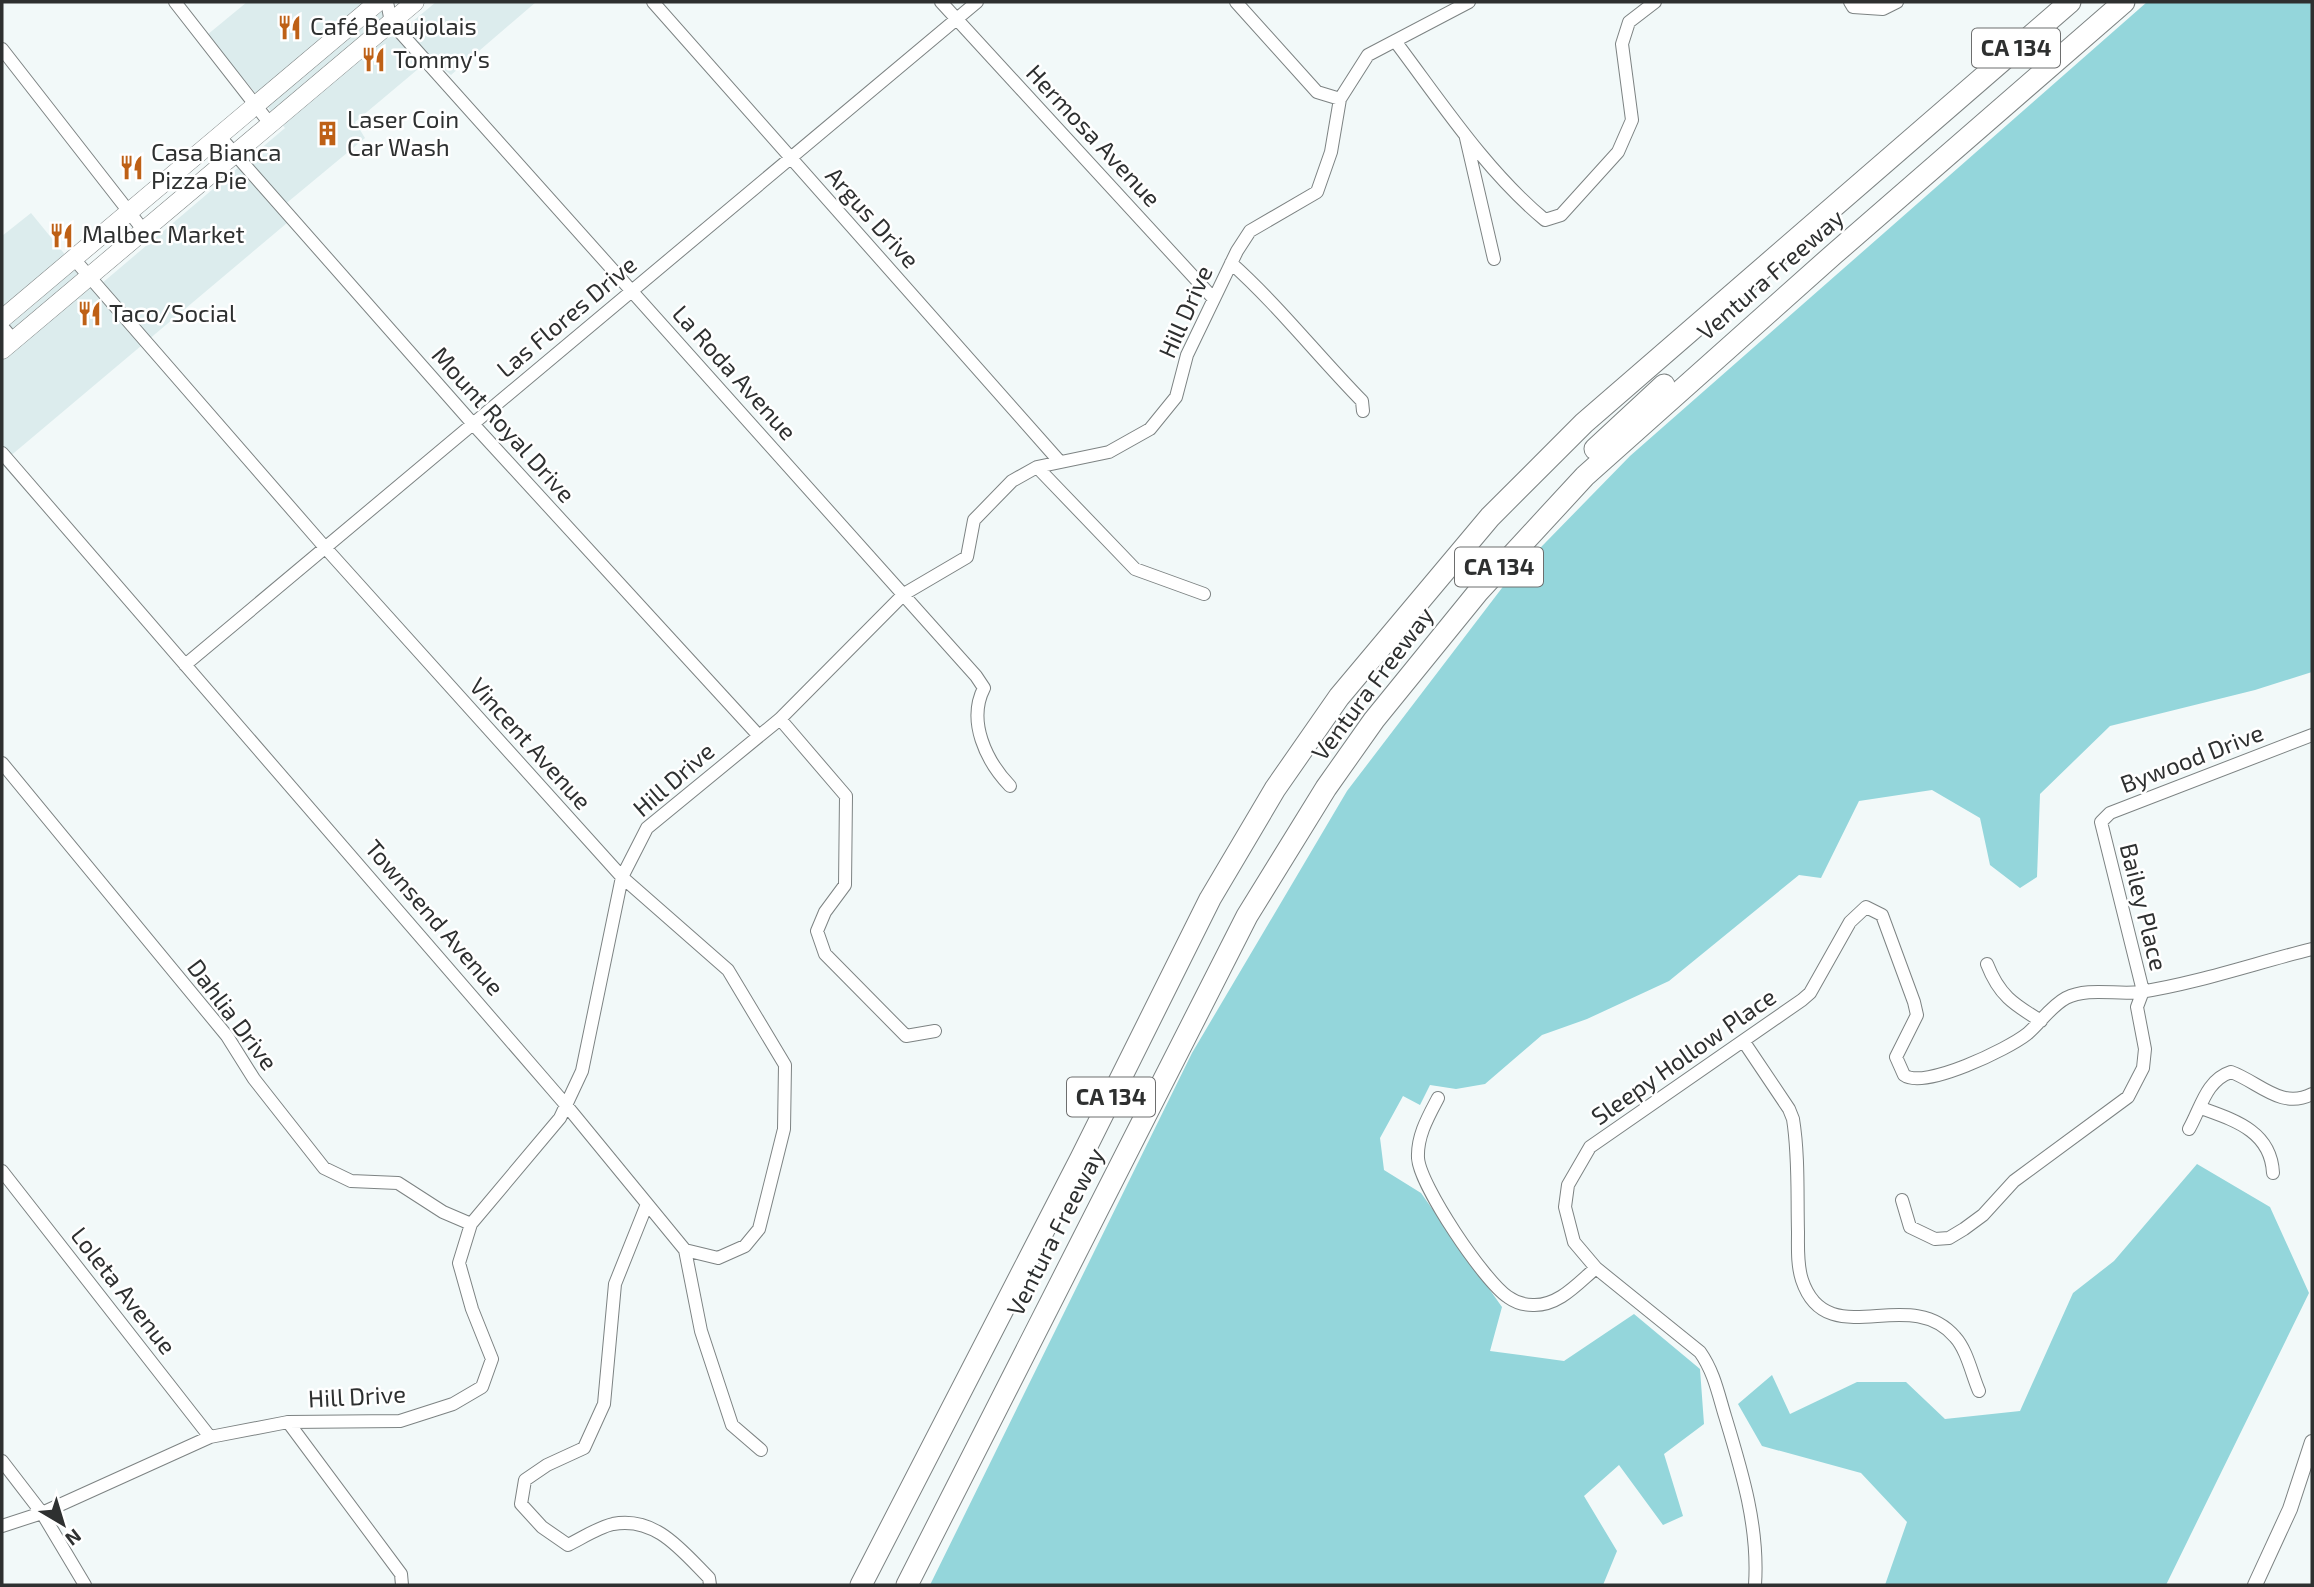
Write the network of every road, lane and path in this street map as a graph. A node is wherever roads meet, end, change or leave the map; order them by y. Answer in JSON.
{"nodes":[{"id":1,"x":174,"y":2,"type":"edge"},
{"id":2,"x":379,"y":2,"type":"edge"},
{"id":3,"x":387,"y":2,"type":"edge"},
{"id":4,"x":415,"y":2,"type":"edge"},
{"id":5,"x":653,"y":2,"type":"edge"},
{"id":6,"x":941,"y":2,"type":"edge"},
{"id":7,"x":977,"y":2,"type":"edge"},
{"id":8,"x":1236,"y":2,"type":"edge"},
{"id":9,"x":1469,"y":2,"type":"edge"},
{"id":10,"x":1654,"y":2,"type":"edge"},
{"id":11,"x":1850,"y":2,"type":"edge"},
{"id":12,"x":1897,"y":2,"type":"edge"},
{"id":13,"x":2070,"y":2,"type":"edge"},
{"id":14,"x":2088,"y":2,"type":"edge"},
{"id":15,"x":2106,"y":2,"type":"edge"},
{"id":16,"x":2124,"y":2,"type":"edge"},
{"id":17,"x":957,"y":19,"type":"junction"},
{"id":18,"x":391,"y":22,"type":"junction"},
{"id":19,"x":1395,"y":41,"type":"junction"},
{"id":20,"x":2,"y":49,"type":"edge"},
{"id":21,"x":1962,"y":93,"type":"junction"},
{"id":22,"x":1340,"y":99,"type":"junction"},
{"id":23,"x":256,"y":107,"type":"junction"},
{"id":24,"x":271,"y":125,"type":"junction"},
{"id":25,"x":1465,"y":135,"type":"junction"},
{"id":26,"x":219,"y":138,"type":"junction"},
{"id":27,"x":235,"y":155,"type":"junction"},
{"id":28,"x":790,"y":157,"type":"junction"},
{"id":29,"x":129,"y":213,"type":"junction"},
{"id":30,"x":144,"y":231,"type":"junction"},
{"id":31,"x":74,"y":259,"type":"junction"},
{"id":32,"x":1494,"y":259,"type":"dead end"},
{"id":33,"x":1231,"y":263,"type":"junction"},
{"id":34,"x":89,"y":277,"type":"junction"},
{"id":35,"x":631,"y":289,"type":"junction"},
{"id":36,"x":1213,"y":298,"type":"junction"},
{"id":37,"x":2,"y":319,"type":"edge"},
{"id":38,"x":5,"y":340,"type":"edge"},
{"id":39,"x":1363,"y":411,"type":"dead end"},
{"id":40,"x":472,"y":424,"type":"junction"},
{"id":41,"x":2,"y":453,"type":"edge"},
{"id":42,"x":1060,"y":462,"type":"junction"},
{"id":43,"x":1037,"y":467,"type":"junction"},
{"id":44,"x":325,"y":547,"type":"junction"},
{"id":45,"x":904,"y":594,"type":"junction"},
{"id":46,"x":1204,"y":594,"type":"dead end"},
{"id":47,"x":1393,"y":628,"type":"junction"},
{"id":48,"x":185,"y":665,"type":"junction"},
{"id":49,"x":780,"y":719,"type":"junction"},
{"id":50,"x":2312,"y":735,"type":"edge"},
{"id":51,"x":758,"y":736,"type":"junction"},
{"id":52,"x":2,"y":763,"type":"edge"},
{"id":53,"x":1010,"y":786,"type":"dead end"},
{"id":54,"x":2102,"y":834,"type":"joint"},
{"id":55,"x":622,"y":877,"type":"junction"},
{"id":56,"x":2312,"y":949,"type":"edge"},
{"id":57,"x":1987,"y":964,"type":"dead end"},
{"id":58,"x":2143,"y":991,"type":"junction"},
{"id":59,"x":2041,"y":1021,"type":"junction"},
{"id":60,"x":935,"y":1031,"type":"dead end"},
{"id":61,"x":1744,"y":1042,"type":"junction"},
{"id":62,"x":2312,"y":1094,"type":"edge"},
{"id":63,"x":1438,"y":1098,"type":"dead end"},
{"id":64,"x":566,"y":1105,"type":"junction"},
{"id":65,"x":2201,"y":1108,"type":"junction"},
{"id":66,"x":2189,"y":1129,"type":"dead end"},
{"id":67,"x":2,"y":1171,"type":"edge"},
{"id":68,"x":2273,"y":1172,"type":"dead end"},
{"id":69,"x":1902,"y":1200,"type":"dead end"},
{"id":70,"x":647,"y":1204,"type":"junction"},
{"id":71,"x":471,"y":1224,"type":"junction"},
{"id":72,"x":685,"y":1250,"type":"junction"},
{"id":73,"x":1596,"y":1268,"type":"junction"},
{"id":74,"x":1059,"y":1283,"type":"junction"},
{"id":75,"x":1979,"y":1391,"type":"dead end"},
{"id":76,"x":288,"y":1422,"type":"junction"},
{"id":77,"x":211,"y":1437,"type":"junction"},
{"id":78,"x":2312,"y":1442,"type":"edge"},
{"id":79,"x":761,"y":1450,"type":"dead end"},
{"id":80,"x":2,"y":1461,"type":"edge"},
{"id":81,"x":42,"y":1513,"type":"junction"},
{"id":82,"x":2,"y":1526,"type":"edge"},
{"id":83,"x":85,"y":1585,"type":"edge"},
{"id":84,"x":402,"y":1585,"type":"edge"},
{"id":85,"x":710,"y":1585,"type":"edge"},
{"id":86,"x":861,"y":1585,"type":"edge"},
{"id":87,"x":876,"y":1585,"type":"edge"},
{"id":88,"x":907,"y":1585,"type":"edge"},
{"id":89,"x":1755,"y":1585,"type":"edge"},
{"id":90,"x":2255,"y":1585,"type":"edge"}],
"edges":[{"from":1,"to":23,"type":"street"},
{"from":2,"to":23,"type":"main road"},
{"from":3,"to":18,"type":"street"},
{"from":4,"to":18,"type":"main road"},
{"from":5,"to":28,"type":"street","name":"Argus Drive"},
{"from":6,"to":17,"type":"street","name":"Hermosa Avenue"},
{"from":7,"to":17,"type":"street","name":"Las Flores Drive"},
{"from":8,"to":22,"type":"street"},
{"from":9,"to":19,"type":"street","name":"Hill Drive"},
{"from":10,"to":25,"type":"street"},
{"from":11,"to":12,"type":"street"},
{"from":13,"to":21,"type":"highway","name":"Ventura Freeway","number":"CA 134"},
{"from":14,"to":21,"type":"highway"},
{"from":15,"to":74,"type":"highway"},
{"from":16,"to":74,"type":"highway","name":"Ventura Freeway","number":"CA 134"},
{"from":17,"to":28,"type":"street","name":"Las Flores Drive"},
{"from":17,"to":36,"type":"street","name":"Hermosa Avenue"},
{"from":18,"to":24,"type":"main road"},
{"from":18,"to":35,"type":"street","name":"La Roda Avenue"},
{"from":19,"to":22,"type":"street","name":"Hill Drive"},
{"from":19,"to":25,"type":"street"},
{"from":20,"to":29,"type":"street"},
{"from":21,"to":47,"type":"highway","name":"Ventura Freeway","number":"CA 134"},
{"from":22,"to":33,"type":"street","name":"Hill Drive"},
{"from":23,"to":24,"type":"street"},
{"from":23,"to":26,"type":"main road"},
{"from":24,"to":27,"type":"main road"},
{"from":25,"to":32,"type":"street"},
{"from":26,"to":27,"type":"street","name":"Mount Royal Drive"},
{"from":26,"to":29,"type":"main road"},
{"from":27,"to":30,"type":"main road"},
{"from":27,"to":40,"type":"street","name":"Mount Royal Drive"},
{"from":28,"to":35,"type":"street","name":"Las Flores Drive"},
{"from":28,"to":42,"type":"street","name":"Argus Drive"},
{"from":29,"to":30,"type":"street"},
{"from":29,"to":31,"type":"main road"},
{"from":30,"to":34,"type":"main road"},
{"from":31,"to":34,"type":"street","name":"Vincent Avenue"},
{"from":31,"to":37,"type":"main road"},
{"from":33,"to":36,"type":"street","name":"Hill Drive"},
{"from":33,"to":39,"type":"street"},
{"from":34,"to":38,"type":"main road"},
{"from":34,"to":44,"type":"street","name":"Vincent Avenue"},
{"from":35,"to":40,"type":"street","name":"Las Flores Drive"},
{"from":35,"to":45,"type":"street","name":"La Roda Avenue"},
{"from":36,"to":42,"type":"street","name":"Hill Drive"},
{"from":40,"to":44,"type":"street","name":"Las Flores Drive"},
{"from":40,"to":51,"type":"street","name":"Mount Royal Drive"},
{"from":41,"to":48,"type":"street","name":"Townsend Avenue"},
{"from":42,"to":43,"type":"street","name":"Hill Drive"},
{"from":43,"to":45,"type":"street","name":"Hill Drive"},
{"from":43,"to":46,"type":"street"},
{"from":44,"to":48,"type":"street","name":"Las Flores Drive"},
{"from":44,"to":55,"type":"street","name":"Vincent Avenue"},
{"from":45,"to":49,"type":"street","name":"Hill Drive"},
{"from":45,"to":53,"type":"street","name":"La Roda Avenue"},
{"from":47,"to":86,"type":"highway","name":"Ventura Freeway","number":"CA 134"},
{"from":47,"to":87,"type":"highway"},
{"from":48,"to":64,"type":"street","name":"Townsend Avenue"},
{"from":49,"to":51,"type":"street","name":"Hill Drive"},
{"from":49,"to":60,"type":"street"},
{"from":50,"to":54,"type":"street","name":"Bywood Drive"},
{"from":51,"to":55,"type":"street","name":"Hill Drive"},
{"from":52,"to":71,"type":"street","name":"Dahlia Drive"},
{"from":54,"to":58,"type":"street","name":"Bailey Place"},
{"from":55,"to":64,"type":"street","name":"Hill Drive"},
{"from":55,"to":72,"type":"street","name":"Vincent Avenue"},
{"from":56,"to":58,"type":"street"},
{"from":57,"to":59,"type":"street"},
{"from":58,"to":59,"type":"street"},
{"from":58,"to":69,"type":"street","name":"Bailey Place"},
{"from":59,"to":61,"type":"street","name":"Sleepy Hollow Place"},
{"from":61,"to":73,"type":"street","name":"Sleepy Hollow Place"},
{"from":61,"to":75,"type":"street"},
{"from":62,"to":65,"type":"street"},
{"from":63,"to":73,"type":"street"},
{"from":64,"to":70,"type":"street","name":"Townsend Avenue"},
{"from":64,"to":71,"type":"street","name":"Hill Drive"},
{"from":65,"to":66,"type":"street"},
{"from":65,"to":68,"type":"street"},
{"from":67,"to":77,"type":"street","name":"Loleta Avenue"},
{"from":70,"to":72,"type":"street","name":"Townsend Avenue"},
{"from":70,"to":85,"type":"street"},
{"from":71,"to":76,"type":"street","name":"Hill Drive"},
{"from":72,"to":79,"type":"street","name":"Townsend Avenue"},
{"from":73,"to":89,"type":"street","name":"Sleepy Hollow Place"},
{"from":74,"to":88,"type":"highway","name":"Ventura Freeway","number":"CA 134"},
{"from":76,"to":77,"type":"street","name":"Hill Drive"},
{"from":76,"to":84,"type":"street"},
{"from":77,"to":81,"type":"street","name":"Hill Drive"},
{"from":78,"to":90,"type":"street"},
{"from":80,"to":81,"type":"street"},
{"from":81,"to":82,"type":"street","name":"Hill Drive"},
{"from":81,"to":83,"type":"street"}]}
